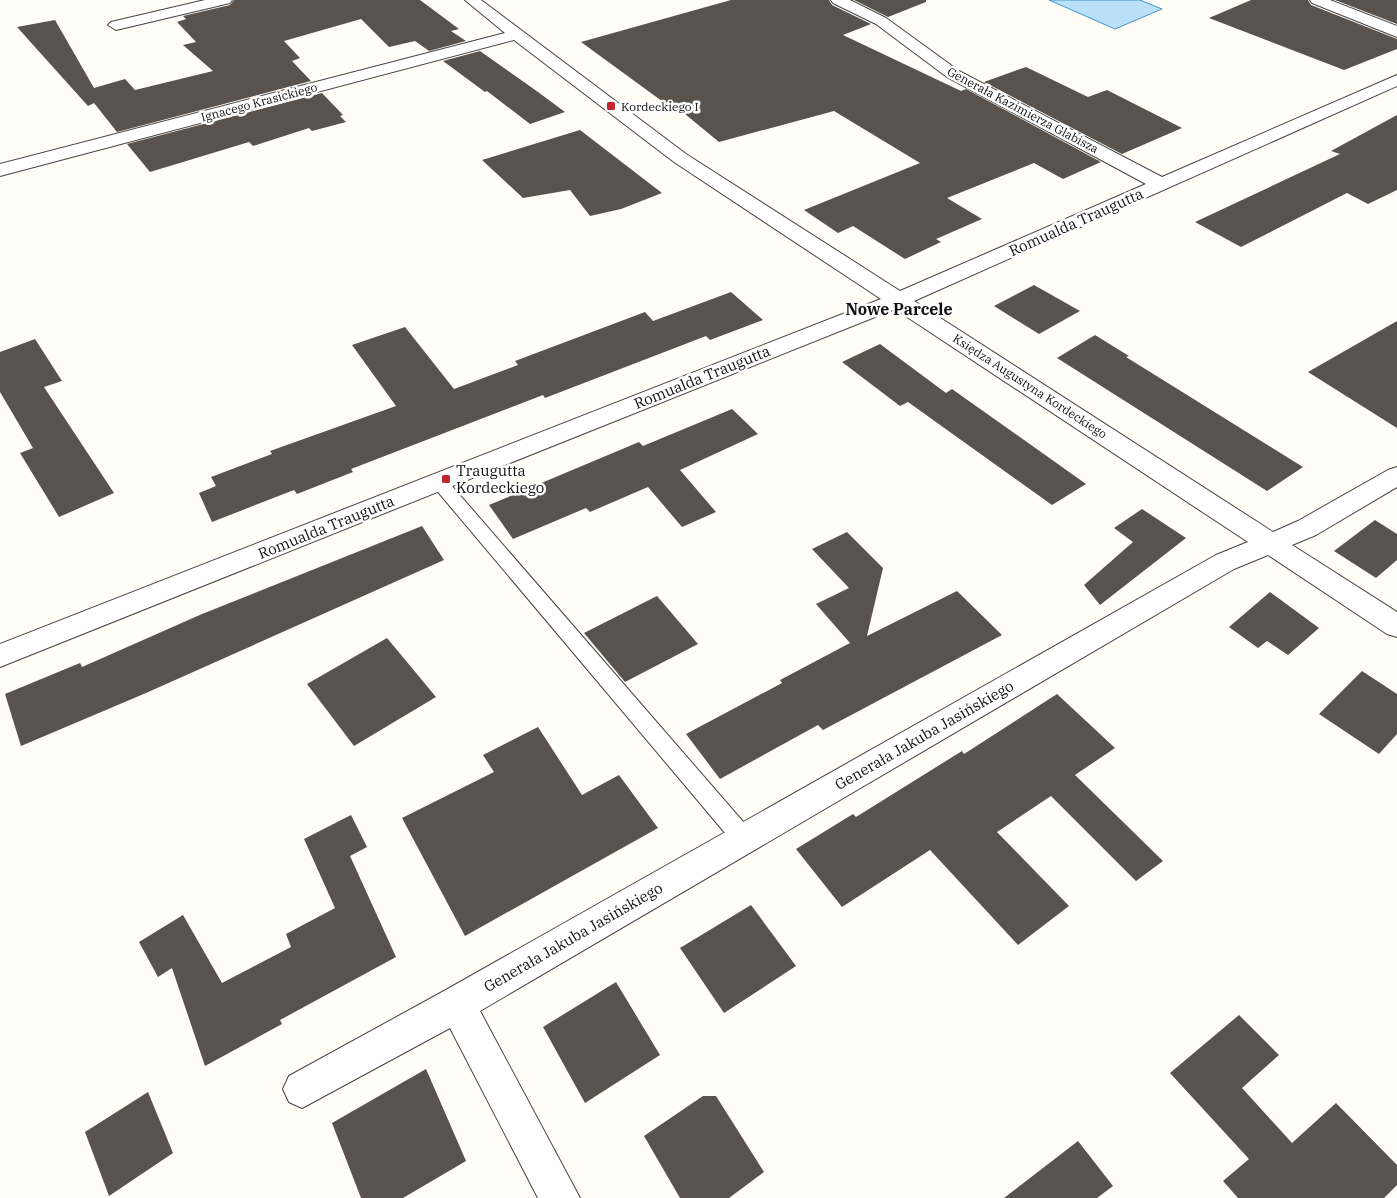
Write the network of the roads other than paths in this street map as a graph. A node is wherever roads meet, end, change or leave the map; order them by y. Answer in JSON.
{"nodes":[{"id":1,"x":225,"y":0,"type":"edge"},
{"id":2,"x":472,"y":0,"type":"edge"},
{"id":3,"x":838,"y":0,"type":"edge"},
{"id":4,"x":1317,"y":0,"type":"edge"},
{"id":5,"x":116,"y":25,"type":"dead end"},
{"id":6,"x":1397,"y":32,"type":"edge"},
{"id":7,"x":518,"y":34,"type":"junction"},
{"id":8,"x":1397,"y":80,"type":"edge"},
{"id":9,"x":0,"y":170,"type":"edge"},
{"id":10,"x":1161,"y":184,"type":"junction"},
{"id":11,"x":898,"y":300,"type":"junction"},
{"id":12,"x":1397,"y":476,"type":"edge"},
{"id":13,"x":439,"y":482,"type":"junction"},
{"id":14,"x":1271,"y":544,"type":"junction"},
{"id":15,"x":1397,"y":626,"type":"edge"},
{"id":16,"x":0,"y":656,"type":"edge"},
{"id":17,"x":744,"y":839,"type":"junction"},
{"id":18,"x":457,"y":1004,"type":"junction"},
{"id":19,"x":302,"y":1089,"type":"dead end"},
{"id":20,"x":560,"y":1198,"type":"edge"}],
"edges":[{"from":1,"to":5,"type":"street"},
{"from":2,"to":7,"type":"street","name":"Księdza Augustyna Kordeckiego"},
{"from":3,"to":10,"type":"street","name":"Generała Kazimierza Glabisza"},
{"from":4,"to":6,"type":"street"},
{"from":7,"to":9,"type":"street","name":"Ignacego Krasickiego"},
{"from":7,"to":11,"type":"street","name":"Księdza Augustyna Kordeckiego"},
{"from":8,"to":10,"type":"street","name":"Romualda Traugutta"},
{"from":10,"to":11,"type":"street","name":"Romualda Traugutta"},
{"from":11,"to":13,"type":"street","name":"Romualda Traugutta"},
{"from":11,"to":14,"type":"street","name":"Księdza Augustyna Kordeckiego"},
{"from":12,"to":14,"type":"street","name":"Generała Jakuba Jasińskiego"},
{"from":13,"to":16,"type":"street","name":"Romualda Traugutta"},
{"from":13,"to":17,"type":"lane"},
{"from":14,"to":15,"type":"street","name":"Księdza Augustyna Kordeckiego"},
{"from":14,"to":17,"type":"street","name":"Generała Jakuba Jasińskiego"},
{"from":17,"to":18,"type":"street","name":"Generała Jakuba Jasińskiego"},
{"from":18,"to":19,"type":"street","name":"Generała Jakuba Jasińskiego"},
{"from":18,"to":20,"type":"street"}]}
